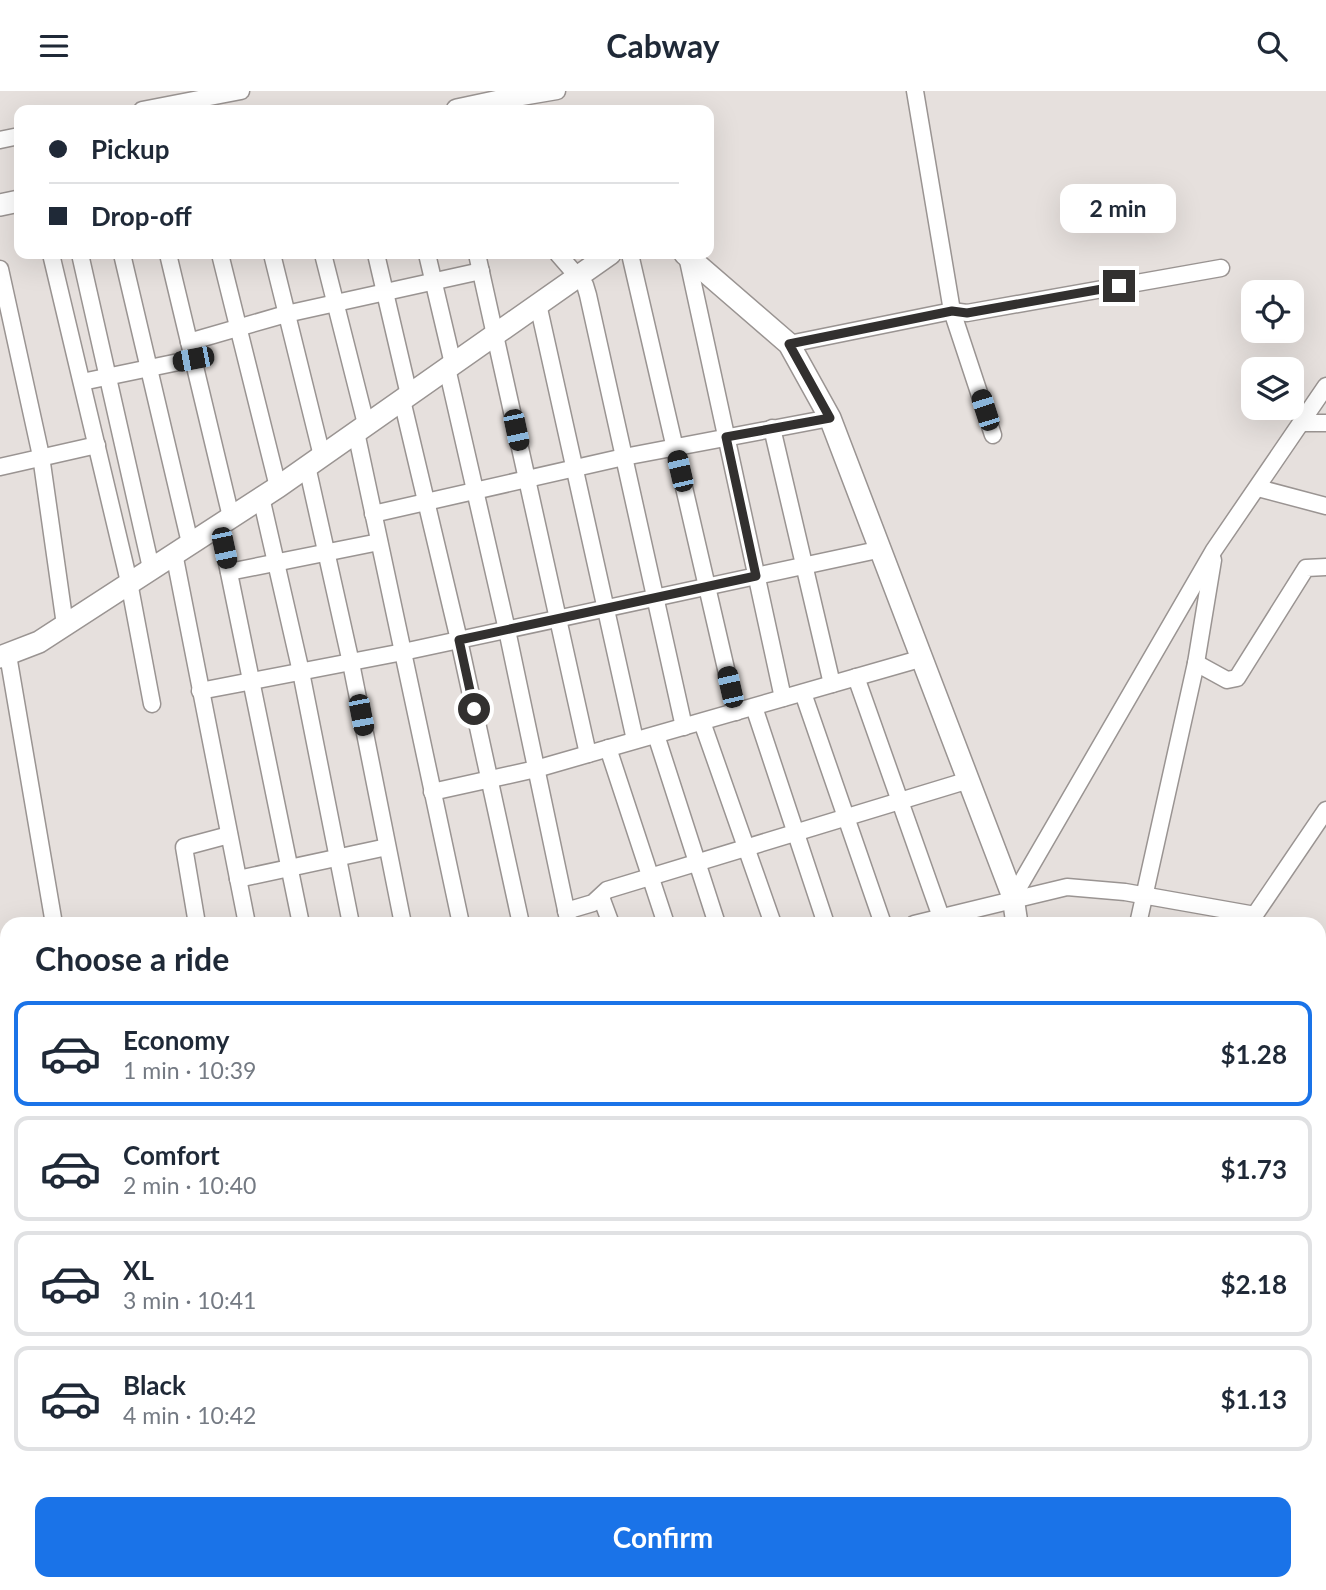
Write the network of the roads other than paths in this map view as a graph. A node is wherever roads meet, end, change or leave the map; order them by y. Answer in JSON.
{"nodes":[{"id":1,"x":241,"y":91,"type":"edge"},
{"id":2,"x":558,"y":91,"type":"edge"},
{"id":3,"x":915,"y":91,"type":"edge"},
{"id":4,"x":504,"y":100,"type":"edge"},
{"id":5,"x":152,"y":105,"type":"edge"},
{"id":6,"x":480,"y":105,"type":"edge"},
{"id":7,"x":52,"y":259,"type":"edge"},
{"id":8,"x":81,"y":259,"type":"edge"},
{"id":9,"x":123,"y":259,"type":"edge"},
{"id":10,"x":170,"y":259,"type":"edge"},
{"id":11,"x":221,"y":259,"type":"edge"},
{"id":12,"x":273,"y":259,"type":"edge"},
{"id":13,"x":324,"y":259,"type":"edge"},
{"id":14,"x":377,"y":259,"type":"edge"},
{"id":15,"x":428,"y":259,"type":"edge"},
{"id":16,"x":478,"y":259,"type":"edge"},
{"id":17,"x":563,"y":259,"type":"edge"},
{"id":18,"x":603,"y":259,"type":"edge"},
{"id":19,"x":631,"y":259,"type":"edge"},
{"id":20,"x":687,"y":259,"type":"edge"},
{"id":21,"x":691,"y":259,"type":"edge"},
{"id":22,"x":1221,"y":268,"type":"dead end"},
{"id":23,"x":0,"y":269,"type":"edge"},
{"id":24,"x":481,"y":271,"type":"junction"},
{"id":25,"x":578,"y":276,"type":"junction"},
{"id":26,"x":433,"y":281,"type":"junction"},
{"id":27,"x":385,"y":292,"type":"junction"},
{"id":28,"x":334,"y":303,"type":"junction"},
{"id":29,"x":538,"y":304,"type":"junction"},
{"id":30,"x":952,"y":311,"type":"junction"},
{"id":31,"x":286,"y":314,"type":"junction"},
{"id":32,"x":236,"y":329,"type":"junction"},
{"id":33,"x":496,"y":334,"type":"junction"},
{"id":34,"x":189,"y":342,"type":"junction"},
{"id":35,"x":789,"y":344,"type":"junction"},
{"id":36,"x":193,"y":359,"type":"junction"},
{"id":37,"x":450,"y":366,"type":"junction"},
{"id":38,"x":149,"y":368,"type":"junction"},
{"id":39,"x":108,"y":377,"type":"junction"},
{"id":40,"x":82,"y":382,"type":"junction"},
{"id":41,"x":1326,"y":386,"type":"edge"},
{"id":42,"x":405,"y":397,"type":"junction"},
{"id":43,"x":830,"y":418,"type":"junction"},
{"id":44,"x":1302,"y":423,"type":"junction"},
{"id":45,"x":1326,"y":423,"type":"edge"},
{"id":46,"x":361,"y":428,"type":"junction"},
{"id":47,"x":772,"y":428,"type":"junction"},
{"id":48,"x":993,"y":435,"type":"dead end"},
{"id":49,"x":726,"y":437,"type":"junction"},
{"id":50,"x":97,"y":445,"type":"junction"},
{"id":51,"x":674,"y":449,"type":"junction"},
{"id":52,"x":40,"y":456,"type":"junction"},
{"id":53,"x":624,"y":457,"type":"junction"},
{"id":54,"x":314,"y":461,"type":"junction"},
{"id":55,"x":0,"y":467,"type":"edge"},
{"id":56,"x":575,"y":468,"type":"junction"},
{"id":57,"x":527,"y":479,"type":"junction"},
{"id":58,"x":1258,"y":488,"type":"junction"},
{"id":59,"x":475,"y":490,"type":"junction"},
{"id":60,"x":269,"y":492,"type":"junction"},
{"id":61,"x":426,"y":503,"type":"junction"},
{"id":62,"x":1326,"y":506,"type":"edge"},
{"id":63,"x":373,"y":513,"type":"junction"},
{"id":64,"x":225,"y":521,"type":"junction"},
{"id":65,"x":379,"y":542,"type":"junction"},
{"id":66,"x":182,"y":548,"type":"junction"},
{"id":67,"x":882,"y":549,"type":"junction"},
{"id":68,"x":1214,"y":550,"type":"junction"},
{"id":69,"x":326,"y":552,"type":"junction"},
{"id":70,"x":276,"y":562,"type":"junction"},
{"id":71,"x":803,"y":566,"type":"junction"},
{"id":72,"x":1326,"y":567,"type":"edge"},
{"id":73,"x":151,"y":568,"type":"junction"},
{"id":74,"x":229,"y":572,"type":"junction"},
{"id":75,"x":756,"y":576,"type":"junction"},
{"id":76,"x":129,"y":582,"type":"junction"},
{"id":77,"x":706,"y":587,"type":"junction"},
{"id":78,"x":654,"y":598,"type":"junction"},
{"id":79,"x":607,"y":608,"type":"junction"},
{"id":80,"x":556,"y":619,"type":"junction"},
{"id":81,"x":65,"y":625,"type":"junction"},
{"id":82,"x":507,"y":630,"type":"junction"},
{"id":83,"x":459,"y":640,"type":"junction"},
{"id":84,"x":403,"y":652,"type":"junction"},
{"id":85,"x":4,"y":656,"type":"edge"},
{"id":86,"x":923,"y":658,"type":"junction"},
{"id":87,"x":351,"y":663,"type":"junction"},
{"id":88,"x":1196,"y":663,"type":"junction"},
{"id":89,"x":301,"y":672,"type":"junction"},
{"id":90,"x":856,"y":677,"type":"junction"},
{"id":91,"x":253,"y":681,"type":"junction"},
{"id":92,"x":832,"y":684,"type":"junction"},
{"id":93,"x":200,"y":691,"type":"junction"},
{"id":94,"x":803,"y":693,"type":"junction"},
{"id":95,"x":783,"y":698,"type":"junction"},
{"id":96,"x":152,"y":704,"type":"dead end"},
{"id":97,"x":754,"y":707,"type":"junction"},
{"id":98,"x":736,"y":712,"type":"junction"},
{"id":99,"x":702,"y":722,"type":"junction"},
{"id":100,"x":684,"y":727,"type":"junction"},
{"id":101,"x":656,"y":735,"type":"junction"},
{"id":102,"x":635,"y":740,"type":"junction"},
{"id":103,"x":608,"y":748,"type":"junction"},
{"id":104,"x":588,"y":754,"type":"junction"},
{"id":105,"x":537,"y":769,"type":"junction"},
{"id":106,"x":489,"y":779,"type":"junction"},
{"id":107,"x":969,"y":779,"type":"junction"},
{"id":108,"x":432,"y":792,"type":"junction"},
{"id":109,"x":899,"y":801,"type":"junction"},
{"id":110,"x":1326,"y":810,"type":"edge"},
{"id":111,"x":844,"y":817,"type":"junction"},
{"id":112,"x":795,"y":832,"type":"junction"},
{"id":113,"x":229,"y":835,"type":"junction"},
{"id":114,"x":747,"y":847,"type":"junction"},
{"id":115,"x":387,"y":848,"type":"junction"},
{"id":116,"x":337,"y":857,"type":"junction"},
{"id":117,"x":696,"y":863,"type":"junction"},
{"id":118,"x":290,"y":867,"type":"junction"},
{"id":119,"x":648,"y":877,"type":"junction"},
{"id":120,"x":238,"y":879,"type":"junction"},
{"id":121,"x":1144,"y":896,"type":"junction"},
{"id":122,"x":601,"y":897,"type":"junction"},
{"id":123,"x":1013,"y":897,"type":"junction"},
{"id":124,"x":53,"y":917,"type":"edge"},
{"id":125,"x":196,"y":917,"type":"edge"},
{"id":126,"x":246,"y":917,"type":"edge"},
{"id":127,"x":300,"y":917,"type":"edge"},
{"id":128,"x":350,"y":917,"type":"edge"},
{"id":129,"x":402,"y":917,"type":"edge"},
{"id":130,"x":459,"y":917,"type":"edge"},
{"id":131,"x":519,"y":917,"type":"edge"},
{"id":132,"x":568,"y":917,"type":"edge"},
{"id":133,"x":608,"y":917,"type":"edge"},
{"id":134,"x":663,"y":917,"type":"edge"},
{"id":135,"x":715,"y":917,"type":"edge"},
{"id":136,"x":771,"y":917,"type":"edge"},
{"id":137,"x":824,"y":917,"type":"edge"},
{"id":138,"x":880,"y":917,"type":"edge"},
{"id":139,"x":949,"y":917,"type":"edge"},
{"id":140,"x":952,"y":917,"type":"edge"},
{"id":141,"x":1016,"y":917,"type":"edge"},
{"id":142,"x":1140,"y":917,"type":"edge"},
{"id":143,"x":1243,"y":917,"type":"edge"},
{"id":144,"x":1253,"y":917,"type":"edge"}],
"edges":[{"from":1,"to":5,"type":"street"},
{"from":2,"to":4,"type":"street"},
{"from":3,"to":30,"type":"street"},
{"from":4,"to":6,"type":"street"},
{"from":7,"to":40,"type":"street"},
{"from":8,"to":39,"type":"street"},
{"from":9,"to":38,"type":"street"},
{"from":10,"to":34,"type":"street"},
{"from":11,"to":32,"type":"street"},
{"from":12,"to":31,"type":"street"},
{"from":13,"to":28,"type":"street"},
{"from":14,"to":27,"type":"street"},
{"from":15,"to":26,"type":"street"},
{"from":16,"to":24,"type":"street"},
{"from":17,"to":25,"type":"street"},
{"from":18,"to":25,"type":"street"},
{"from":19,"to":51,"type":"street"},
{"from":20,"to":49,"type":"street"},
{"from":21,"to":35,"type":"street"},
{"from":22,"to":30,"type":"street"},
{"from":23,"to":52,"type":"street"},
{"from":24,"to":26,"type":"street"},
{"from":24,"to":33,"type":"street"},
{"from":25,"to":29,"type":"street"},
{"from":25,"to":53,"type":"street"},
{"from":26,"to":27,"type":"street"},
{"from":26,"to":37,"type":"street"},
{"from":27,"to":28,"type":"street"},
{"from":27,"to":42,"type":"street"},
{"from":28,"to":31,"type":"street"},
{"from":28,"to":46,"type":"street"},
{"from":29,"to":33,"type":"street"},
{"from":29,"to":56,"type":"street"},
{"from":30,"to":35,"type":"street"},
{"from":30,"to":48,"type":"street"},
{"from":31,"to":32,"type":"street"},
{"from":31,"to":54,"type":"street"},
{"from":32,"to":34,"type":"street"},
{"from":32,"to":60,"type":"street"},
{"from":33,"to":37,"type":"street"},
{"from":33,"to":57,"type":"street"},
{"from":34,"to":36,"type":"street"},
{"from":35,"to":43,"type":"street"},
{"from":36,"to":38,"type":"street"},
{"from":36,"to":64,"type":"street"},
{"from":37,"to":42,"type":"street"},
{"from":37,"to":59,"type":"street"},
{"from":38,"to":39,"type":"street"},
{"from":38,"to":66,"type":"street"},
{"from":39,"to":40,"type":"street"},
{"from":39,"to":73,"type":"street"},
{"from":40,"to":50,"type":"street"},
{"from":41,"to":44,"type":"street"},
{"from":42,"to":46,"type":"street"},
{"from":42,"to":61,"type":"street"},
{"from":43,"to":47,"type":"street"},
{"from":43,"to":67,"type":"street"},
{"from":44,"to":45,"type":"street"},
{"from":44,"to":58,"type":"street"},
{"from":46,"to":54,"type":"street"},
{"from":46,"to":63,"type":"street"},
{"from":47,"to":49,"type":"street"},
{"from":47,"to":71,"type":"street"},
{"from":49,"to":51,"type":"street"},
{"from":49,"to":75,"type":"street"},
{"from":50,"to":52,"type":"street"},
{"from":50,"to":76,"type":"street"},
{"from":51,"to":53,"type":"street"},
{"from":51,"to":77,"type":"street"},
{"from":52,"to":55,"type":"street"},
{"from":52,"to":81,"type":"street"},
{"from":53,"to":56,"type":"street"},
{"from":53,"to":78,"type":"street"},
{"from":54,"to":60,"type":"street"},
{"from":54,"to":69,"type":"street"},
{"from":56,"to":57,"type":"street"},
{"from":56,"to":79,"type":"street"},
{"from":57,"to":59,"type":"street"},
{"from":57,"to":80,"type":"street"},
{"from":58,"to":62,"type":"street"},
{"from":58,"to":68,"type":"street"},
{"from":59,"to":61,"type":"street"},
{"from":59,"to":82,"type":"street"},
{"from":60,"to":64,"type":"street"},
{"from":60,"to":70,"type":"street"},
{"from":61,"to":63,"type":"street"},
{"from":61,"to":83,"type":"street"},
{"from":63,"to":65,"type":"street"},
{"from":64,"to":66,"type":"street"},
{"from":64,"to":74,"type":"street"},
{"from":65,"to":69,"type":"street"},
{"from":65,"to":84,"type":"street"},
{"from":66,"to":73,"type":"street"},
{"from":66,"to":93,"type":"street"},
{"from":67,"to":71,"type":"street"},
{"from":67,"to":86,"type":"street"},
{"from":68,"to":88,"type":"street"},
{"from":68,"to":123,"type":"street"},
{"from":69,"to":70,"type":"street"},
{"from":69,"to":87,"type":"street"},
{"from":70,"to":74,"type":"street"},
{"from":70,"to":89,"type":"street"},
{"from":71,"to":75,"type":"street"},
{"from":71,"to":92,"type":"street"},
{"from":72,"to":88,"type":"street"},
{"from":73,"to":76,"type":"street"},
{"from":74,"to":91,"type":"street"},
{"from":75,"to":77,"type":"street"},
{"from":75,"to":95,"type":"street"},
{"from":76,"to":81,"type":"street"},
{"from":76,"to":96,"type":"street"},
{"from":77,"to":78,"type":"street"},
{"from":77,"to":98,"type":"street"},
{"from":78,"to":79,"type":"street"},
{"from":78,"to":100,"type":"street"},
{"from":79,"to":80,"type":"street"},
{"from":79,"to":102,"type":"street"},
{"from":80,"to":82,"type":"street"},
{"from":80,"to":104,"type":"street"},
{"from":81,"to":85,"type":"street"},
{"from":82,"to":83,"type":"street"},
{"from":82,"to":105,"type":"street"},
{"from":83,"to":84,"type":"street"},
{"from":83,"to":106,"type":"street"},
{"from":84,"to":87,"type":"street"},
{"from":84,"to":108,"type":"street"},
{"from":85,"to":124,"type":"street"},
{"from":86,"to":90,"type":"street"},
{"from":86,"to":107,"type":"street"},
{"from":87,"to":89,"type":"street"},
{"from":87,"to":115,"type":"street"},
{"from":88,"to":121,"type":"street"},
{"from":89,"to":91,"type":"street"},
{"from":89,"to":116,"type":"street"},
{"from":90,"to":92,"type":"street"},
{"from":90,"to":109,"type":"street"},
{"from":91,"to":93,"type":"street"},
{"from":91,"to":118,"type":"street"},
{"from":92,"to":94,"type":"street"},
{"from":93,"to":113,"type":"street"},
{"from":94,"to":95,"type":"street"},
{"from":94,"to":111,"type":"street"},
{"from":95,"to":97,"type":"street"},
{"from":97,"to":98,"type":"street"},
{"from":97,"to":112,"type":"street"},
{"from":98,"to":99,"type":"street"},
{"from":99,"to":100,"type":"street"},
{"from":99,"to":114,"type":"street"},
{"from":100,"to":101,"type":"street"},
{"from":101,"to":102,"type":"street"},
{"from":101,"to":117,"type":"street"},
{"from":102,"to":103,"type":"street"},
{"from":103,"to":104,"type":"street"},
{"from":103,"to":119,"type":"street"},
{"from":104,"to":105,"type":"street"},
{"from":105,"to":106,"type":"street"},
{"from":105,"to":132,"type":"street"},
{"from":106,"to":108,"type":"street"},
{"from":106,"to":131,"type":"street"},
{"from":107,"to":109,"type":"street"},
{"from":107,"to":123,"type":"street"},
{"from":108,"to":130,"type":"street"},
{"from":109,"to":111,"type":"street"},
{"from":109,"to":139,"type":"street"},
{"from":110,"to":144,"type":"street"},
{"from":111,"to":112,"type":"street"},
{"from":111,"to":138,"type":"street"},
{"from":112,"to":114,"type":"street"},
{"from":112,"to":137,"type":"street"},
{"from":113,"to":120,"type":"street"},
{"from":113,"to":125,"type":"street"},
{"from":114,"to":117,"type":"street"},
{"from":114,"to":136,"type":"street"},
{"from":115,"to":116,"type":"street"},
{"from":115,"to":129,"type":"street"},
{"from":116,"to":118,"type":"street"},
{"from":116,"to":128,"type":"street"},
{"from":117,"to":119,"type":"street"},
{"from":117,"to":135,"type":"street"},
{"from":118,"to":120,"type":"street"},
{"from":118,"to":127,"type":"street"},
{"from":119,"to":122,"type":"street"},
{"from":119,"to":134,"type":"street"},
{"from":120,"to":126,"type":"street"},
{"from":121,"to":123,"type":"street"},
{"from":121,"to":142,"type":"street"},
{"from":121,"to":143,"type":"street"},
{"from":122,"to":132,"type":"street"},
{"from":122,"to":133,"type":"street"},
{"from":123,"to":140,"type":"street"},
{"from":123,"to":141,"type":"street"}]}
